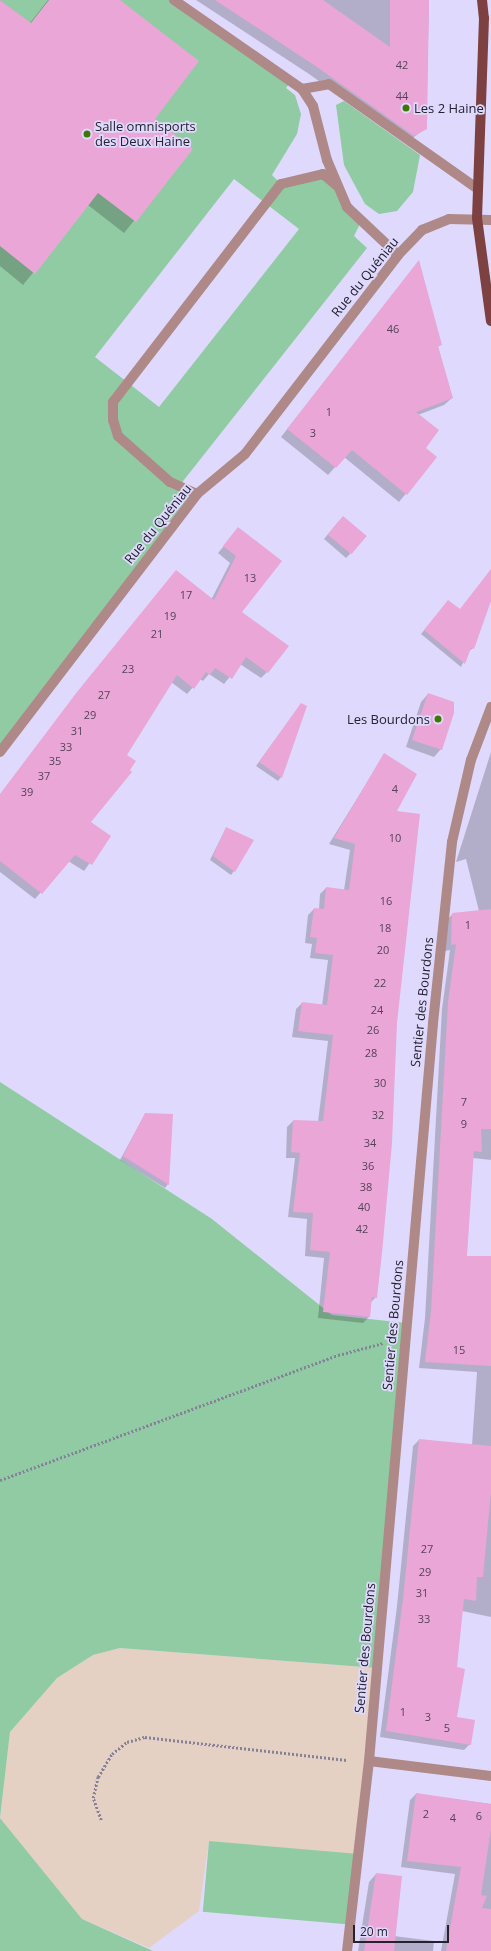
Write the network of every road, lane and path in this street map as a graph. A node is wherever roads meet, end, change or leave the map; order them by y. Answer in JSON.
{"nodes":[{"id":1,"x":174,"y":0,"type":"edge"},
{"id":2,"x":484,"y":0,"type":"edge"},
{"id":3,"x":302,"y":89,"type":"junction"},
{"id":4,"x":336,"y":185,"type":"junction"},
{"id":5,"x":478,"y":189,"type":"junction"},
{"id":6,"x":477,"y":218,"type":"junction"},
{"id":7,"x":491,"y":220,"type":"edge"},
{"id":8,"x":398,"y":255,"type":"junction"},
{"id":9,"x":491,"y":321,"type":"edge"},
{"id":10,"x":197,"y":494,"type":"junction"},
{"id":11,"x":491,"y":707,"type":"edge"},
{"id":12,"x":0,"y":752,"type":"edge"},
{"id":13,"x":405,"y":1342,"type":"junction"},
{"id":14,"x":0,"y":1480,"type":"edge"},
{"id":15,"x":369,"y":1761,"type":"junction"},
{"id":16,"x":491,"y":1776,"type":"edge"},
{"id":17,"x":101,"y":1820,"type":"dead end"},
{"id":18,"x":347,"y":1951,"type":"edge"}],
"edges":[{"from":1,"to":3,"type":"street"},
{"from":2,"to":5,"type":"main road"},
{"from":3,"to":4,"type":"street"},
{"from":3,"to":5,"type":"street"},
{"from":4,"to":8,"type":"street"},
{"from":4,"to":10,"type":"street"},
{"from":5,"to":6,"type":"main road"},
{"from":6,"to":7,"type":"street"},
{"from":6,"to":8,"type":"street","name":"Rue du Quéniau"},
{"from":6,"to":9,"type":"main road"},
{"from":8,"to":10,"type":"street","name":"Rue du Quéniau"},
{"from":10,"to":12,"type":"street","name":"Rue du Quéniau"},
{"from":11,"to":13,"type":"street","name":"Sentier des Bourdons"},
{"from":13,"to":14,"type":"path"},
{"from":13,"to":15,"type":"street","name":"Sentier des Bourdons"},
{"from":15,"to":16,"type":"street"},
{"from":15,"to":17,"type":"path"},
{"from":15,"to":18,"type":"street","name":"Sentier des Bourdons"}]}
